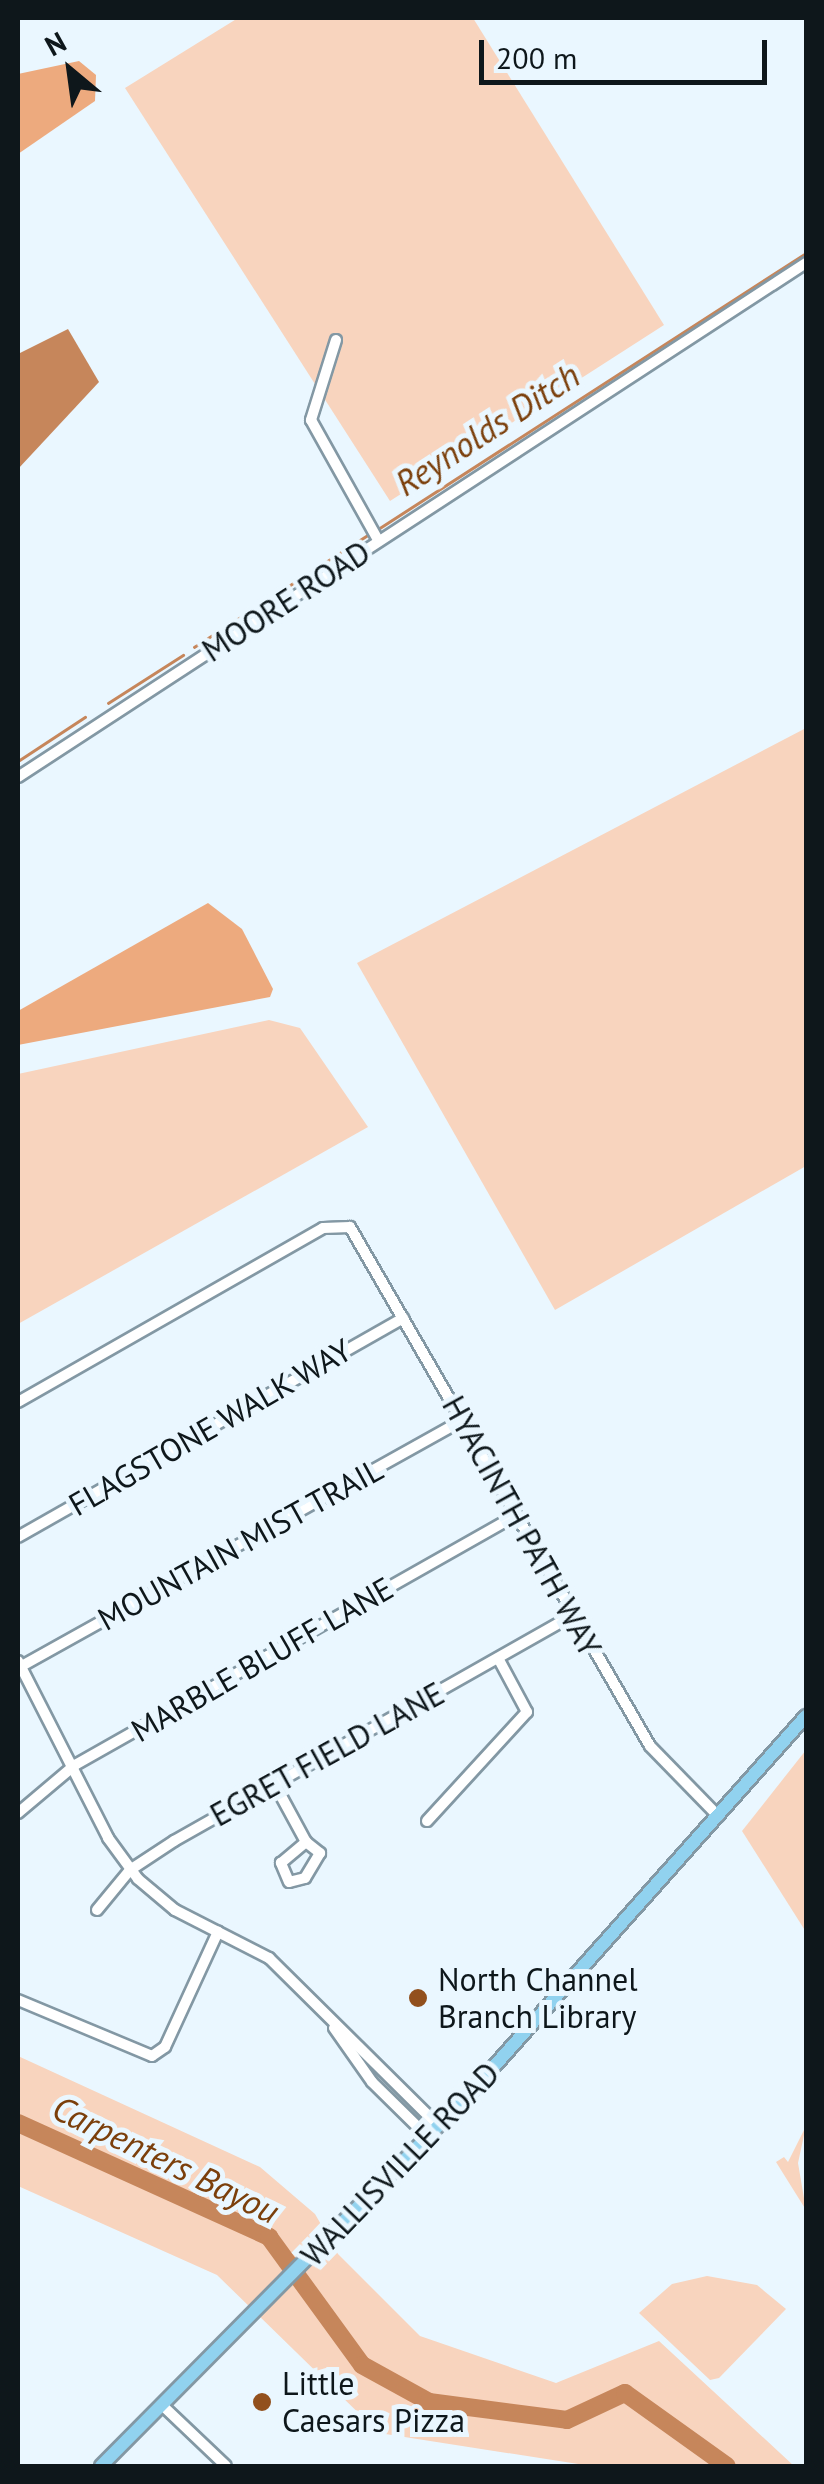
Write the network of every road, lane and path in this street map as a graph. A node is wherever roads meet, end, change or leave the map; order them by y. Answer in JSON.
{"nodes":[{"id":1,"x":806,"y":263,"type":"edge"},
{"id":2,"x":336,"y":340,"type":"dead end"},
{"id":3,"x":378,"y":540,"type":"junction"},
{"id":4,"x":18,"y":777,"type":"edge"},
{"id":5,"x":403,"y":1318,"type":"junction"},
{"id":6,"x":18,"y":1402,"type":"edge"},
{"id":7,"x":463,"y":1420,"type":"junction"},
{"id":8,"x":515,"y":1516,"type":"junction"},
{"id":9,"x":18,"y":1537,"type":"edge"},
{"id":10,"x":571,"y":1616,"type":"junction"},
{"id":11,"x":498,"y":1658,"type":"junction"},
{"id":12,"x":18,"y":1665,"type":"edge"},
{"id":13,"x":806,"y":1716,"type":"edge"},
{"id":14,"x":75,"y":1765,"type":"junction"},
{"id":15,"x":274,"y":1784,"type":"junction"},
{"id":16,"x":18,"y":1813,"type":"edge"},
{"id":17,"x":718,"y":1816,"type":"junction"},
{"id":18,"x":426,"y":1821,"type":"dead end"},
{"id":19,"x":306,"y":1842,"type":"dead end"},
{"id":20,"x":130,"y":1870,"type":"junction"},
{"id":21,"x":97,"y":1910,"type":"dead end"},
{"id":22,"x":218,"y":1932,"type":"junction"},
{"id":23,"x":18,"y":2000,"type":"edge"},
{"id":24,"x":328,"y":2018,"type":"junction"},
{"id":25,"x":439,"y":2126,"type":"junction"},
{"id":26,"x":428,"y":2137,"type":"junction"},
{"id":27,"x":162,"y":2405,"type":"junction"},
{"id":28,"x":102,"y":2466,"type":"edge"},
{"id":29,"x":226,"y":2466,"type":"edge"}],
"edges":[{"from":1,"to":3,"type":"street","name":"MOORE ROAD"},
{"from":2,"to":3,"type":"street"},
{"from":3,"to":4,"type":"street","name":"MOORE ROAD"},
{"from":5,"to":6,"type":"street","name":"HYACINTH PATH WAY"},
{"from":5,"to":7,"type":"street","name":"HYACINTH PATH WAY"},
{"from":5,"to":9,"type":"street","name":"FLAGSTONE WALK WAY"},
{"from":7,"to":8,"type":"street","name":"HYACINTH PATH WAY"},
{"from":7,"to":12,"type":"street","name":"MOUNTAIN MIST TRAIL"},
{"from":8,"to":10,"type":"street","name":"HYACINTH PATH WAY"},
{"from":8,"to":14,"type":"street","name":"MARBLE BLUFF LANE"},
{"from":10,"to":11,"type":"street","name":"EGRET FIELD LANE"},
{"from":10,"to":17,"type":"street","name":"HYACINTH PATH WAY"},
{"from":11,"to":15,"type":"street","name":"EGRET FIELD LANE"},
{"from":11,"to":18,"type":"street"},
{"from":12,"to":14,"type":"street"},
{"from":13,"to":17,"type":"main road","name":"WALLISVILLE ROAD"},
{"from":14,"to":16,"type":"street","name":"MARBLE BLUFF LANE"},
{"from":14,"to":20,"type":"street"},
{"from":15,"to":19,"type":"street"},
{"from":15,"to":20,"type":"street","name":"EGRET FIELD LANE"},
{"from":17,"to":25,"type":"main road","name":"WALLISVILLE ROAD"},
{"from":20,"to":21,"type":"street","name":"EGRET FIELD LANE"},
{"from":20,"to":22,"type":"street"},
{"from":22,"to":23,"type":"street"},
{"from":22,"to":24,"type":"street"},
{"from":24,"to":25,"type":"street"},
{"from":24,"to":26,"type":"street"},
{"from":25,"to":26,"type":"main road","name":"WALLISVILLE ROAD"},
{"from":26,"to":27,"type":"main road","name":"WALLISVILLE ROAD"},
{"from":27,"to":28,"type":"main road","name":"WALLISVILLE ROAD"},
{"from":27,"to":29,"type":"street"}]}
